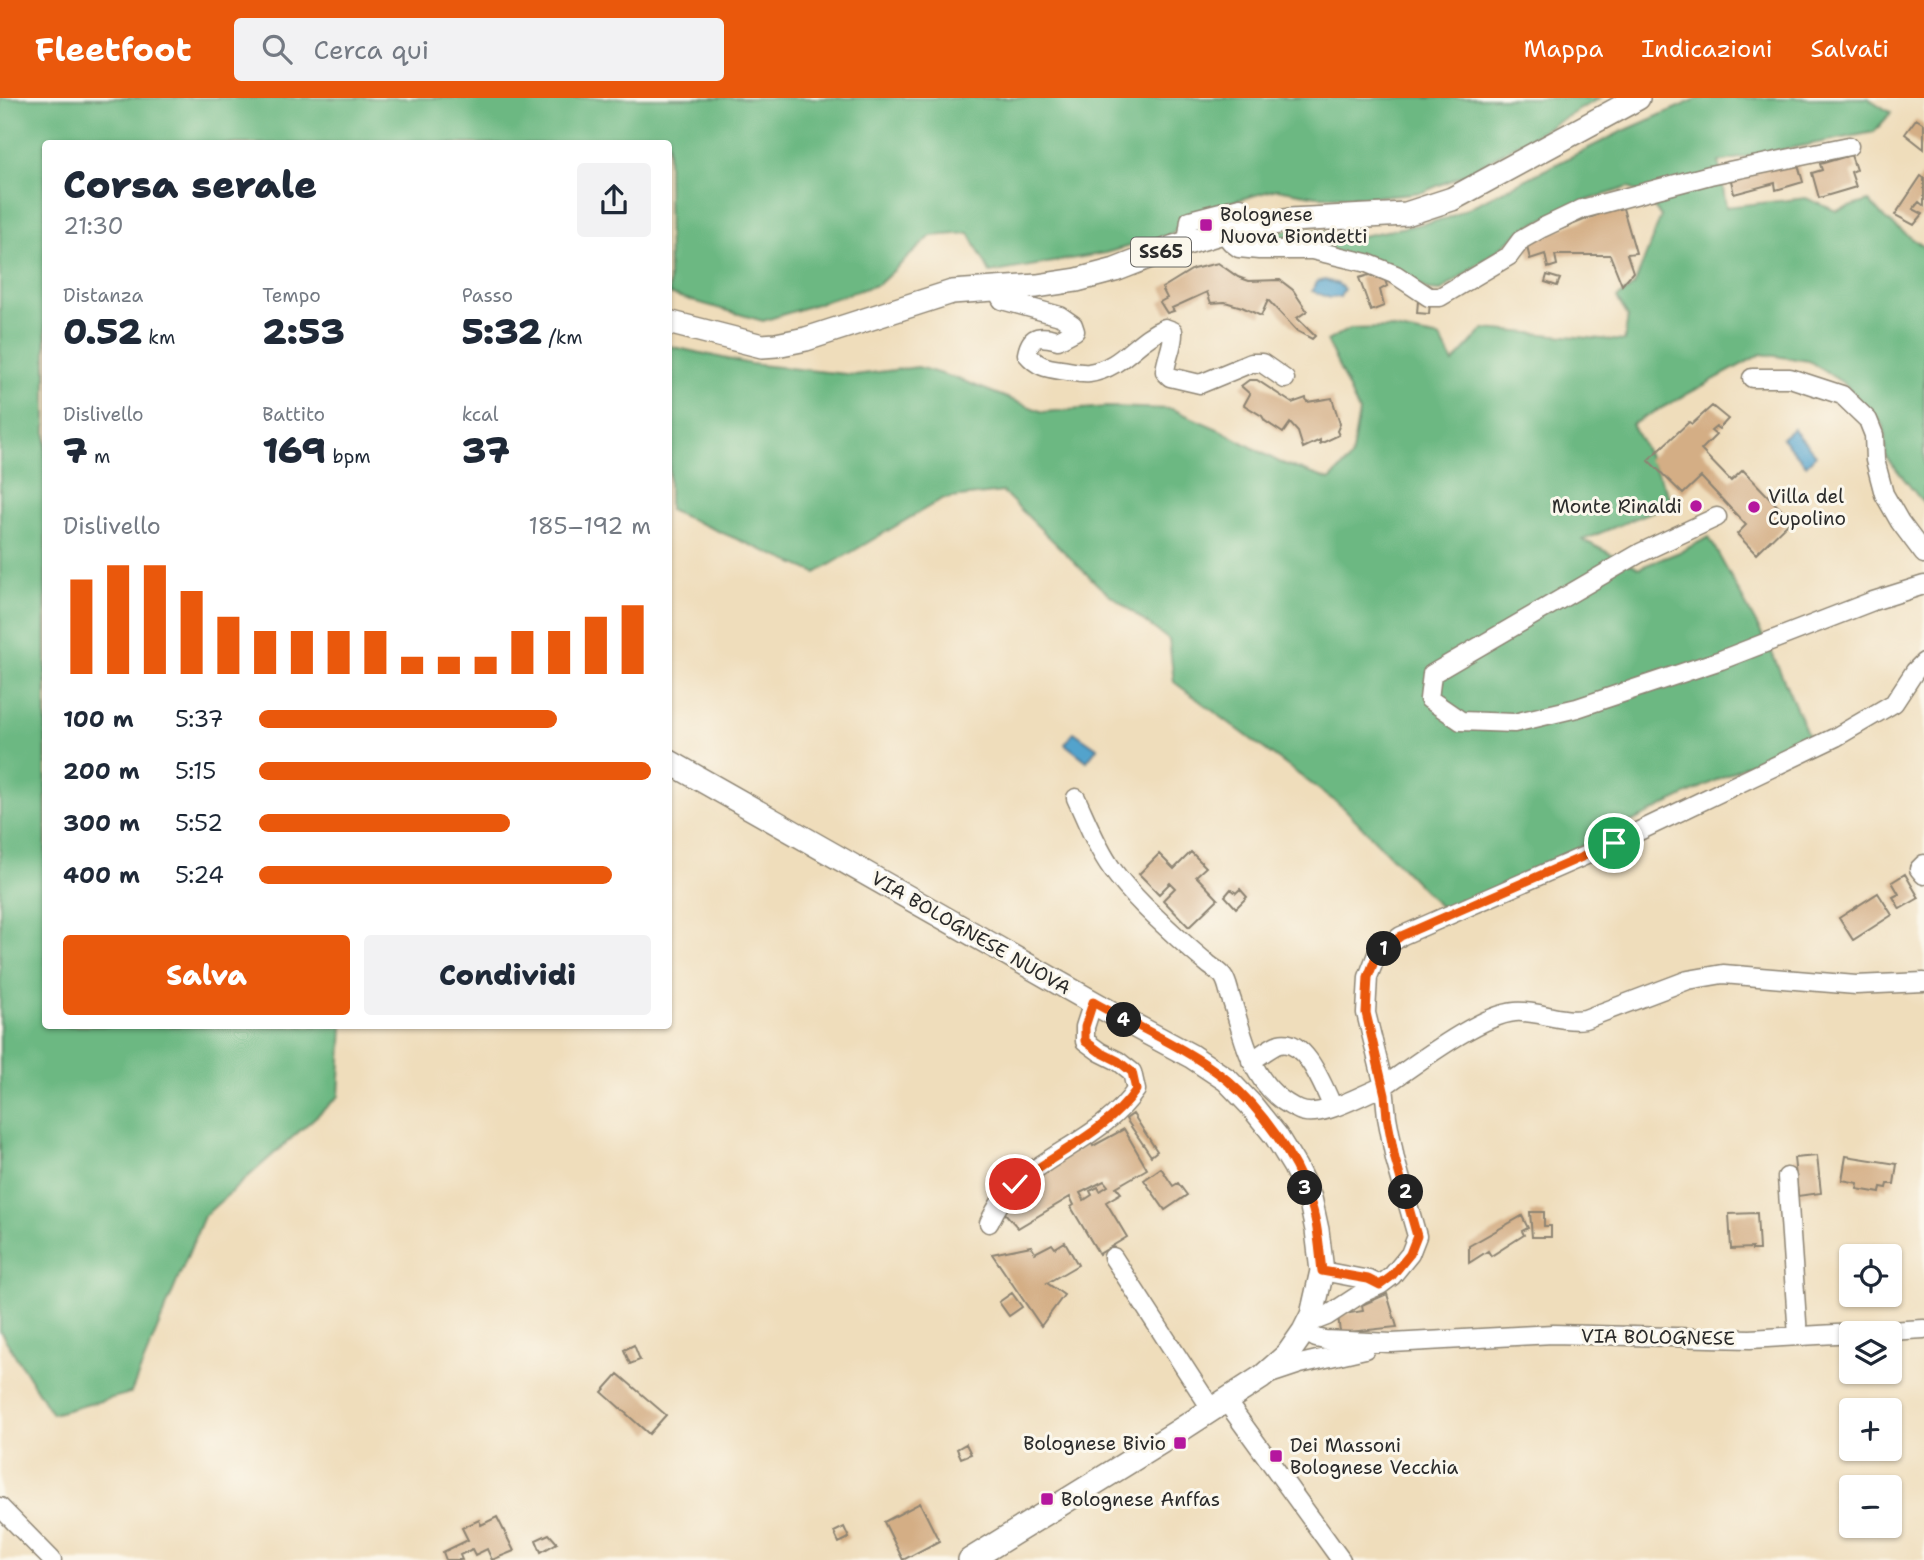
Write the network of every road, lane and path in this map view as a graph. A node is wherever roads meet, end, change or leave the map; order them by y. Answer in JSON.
{"nodes":[{"id":1,"x":1638,"y":98,"type":"edge"},
{"id":2,"x":1849,"y":146,"type":"dead end"},
{"id":3,"x":1252,"y":226,"type":"junction"},
{"id":4,"x":1223,"y":232,"type":"junction"},
{"id":5,"x":1187,"y":243,"type":"junction"},
{"id":6,"x":996,"y":289,"type":"junction"},
{"id":7,"x":672,"y":323,"type":"edge"},
{"id":8,"x":1752,"y":378,"type":"dead end"},
{"id":9,"x":1286,"y":379,"type":"dead end"},
{"id":10,"x":1717,"y":517,"type":"dead end"},
{"id":11,"x":1924,"y":554,"type":"edge"},
{"id":12,"x":1924,"y":585,"type":"edge"},
{"id":13,"x":1924,"y":662,"type":"edge"},
{"id":14,"x":672,"y":763,"type":"edge"},
{"id":15,"x":1076,"y":798,"type":"dead end"},
{"id":16,"x":1924,"y":864,"type":"edge"},
{"id":17,"x":1924,"y":875,"type":"edge"},
{"id":18,"x":1924,"y":982,"type":"edge"},
{"id":19,"x":1093,"y":1002,"type":"junction"},
{"id":20,"x":1251,"y":1061,"type":"junction"},
{"id":21,"x":1384,"y":1086,"type":"junction"},
{"id":22,"x":1333,"y":1107,"type":"junction"},
{"id":23,"x":1787,"y":1177,"type":"dead end"},
{"id":24,"x":989,"y":1223,"type":"dead end"},
{"id":25,"x":1113,"y":1257,"type":"dead end"},
{"id":26,"x":1322,"y":1271,"type":"junction"},
{"id":27,"x":1380,"y":1285,"type":"junction"},
{"id":28,"x":1924,"y":1329,"type":"edge"},
{"id":29,"x":1310,"y":1331,"type":"junction"},
{"id":30,"x":1798,"y":1336,"type":"junction"},
{"id":31,"x":1392,"y":1343,"type":"junction"},
{"id":32,"x":1314,"y":1360,"type":"junction"},
{"id":33,"x":1262,"y":1377,"type":"junction"},
{"id":34,"x":1219,"y":1405,"type":"junction"},
{"id":35,"x":0,"y":1507,"type":"edge"},
{"id":36,"x":52,"y":1560,"type":"edge"},
{"id":37,"x":970,"y":1560,"type":"edge"},
{"id":38,"x":1341,"y":1560,"type":"edge"}],
"edges":[{"from":1,"to":3,"type":"main road","number":"SS65"},
{"from":2,"to":4,"type":"street"},
{"from":3,"to":4,"type":"main road","number":"SS65"},
{"from":3,"to":5,"type":"street"},
{"from":4,"to":5,"type":"main road","number":"SS65"},
{"from":5,"to":6,"type":"main road","number":"SS65"},
{"from":6,"to":7,"type":"main road","number":"SS65"},
{"from":6,"to":9,"type":"street"},
{"from":8,"to":11,"type":"street"},
{"from":10,"to":12,"type":"street"},
{"from":13,"to":21,"type":"street"},
{"from":14,"to":19,"type":"main road","name":"VIA BOLOGNESE NUOVA"},
{"from":15,"to":20,"type":"street"},
{"from":16,"to":17,"type":"street"},
{"from":18,"to":21,"type":"street"},
{"from":19,"to":24,"type":"street"},
{"from":19,"to":26,"type":"main road","name":"VIA BOLOGNESE NUOVA"},
{"from":20,"to":22,"type":"street"},
{"from":20,"to":22,"type":"street"},
{"from":21,"to":22,"type":"street"},
{"from":21,"to":27,"type":"street"},
{"from":23,"to":30,"type":"street"},
{"from":25,"to":34,"type":"street"},
{"from":26,"to":27,"type":"street"},
{"from":26,"to":29,"type":"main road","name":"VIA BOLOGNESE NUOVA"},
{"from":27,"to":29,"type":"street"},
{"from":28,"to":30,"type":"street","name":"VIA BOLOGNESE"},
{"from":29,"to":31,"type":"street","name":"VIA BOLOGNESE"},
{"from":29,"to":32,"type":"street"},
{"from":29,"to":33,"type":"main road","name":"VIA BOLOGNESE NUOVA"},
{"from":30,"to":31,"type":"street","name":"VIA BOLOGNESE"},
{"from":31,"to":32,"type":"street","name":"VIA BOLOGNESE"},
{"from":32,"to":33,"type":"street","name":"VIA BOLOGNESE"},
{"from":33,"to":34,"type":"main road","name":"VIA BOLOGNESE"},
{"from":34,"to":37,"type":"main road","name":"VIA BOLOGNESE"},
{"from":34,"to":38,"type":"street"},
{"from":35,"to":36,"type":"street"}]}
